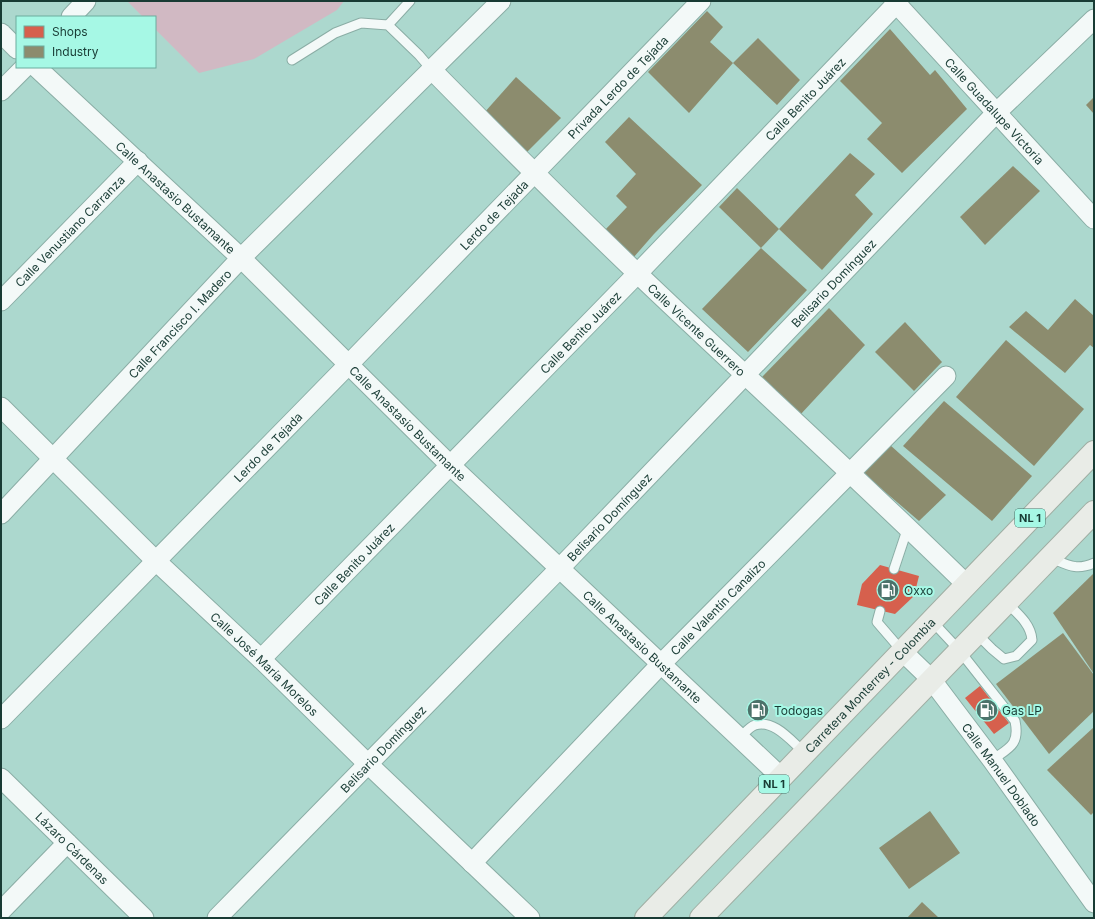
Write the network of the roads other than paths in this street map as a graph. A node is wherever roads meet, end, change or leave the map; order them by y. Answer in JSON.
{"nodes":[{"id":1,"x":86,"y":1,"type":"edge"},
{"id":2,"x":410,"y":1,"type":"edge"},
{"id":3,"x":501,"y":1,"type":"edge"},
{"id":4,"x":701,"y":1,"type":"edge"},
{"id":5,"x":896,"y":2,"type":"edge"},
{"id":6,"x":72,"y":16,"type":"edge"},
{"id":7,"x":1094,"y":19,"type":"edge"},
{"id":8,"x":388,"y":26,"type":"junction"},
{"id":9,"x":1,"y":33,"type":"edge"},
{"id":10,"x":16,"y":48,"type":"edge"},
{"id":11,"x":292,"y":60,"type":"dead end"},
{"id":12,"x":24,"y":68,"type":"edge"},
{"id":13,"x":37,"y":68,"type":"edge"},
{"id":14,"x":431,"y":69,"type":"junction"},
{"id":15,"x":1,"y":91,"type":"edge"},
{"id":16,"x":997,"y":112,"type":"junction"},
{"id":17,"x":138,"y":161,"type":"junction"},
{"id":18,"x":534,"y":174,"type":"junction"},
{"id":19,"x":1094,"y":219,"type":"edge"},
{"id":20,"x":241,"y":258,"type":"junction"},
{"id":21,"x":637,"y":274,"type":"junction"},
{"id":22,"x":1,"y":301,"type":"edge"},
{"id":23,"x":349,"y":364,"type":"junction"},
{"id":24,"x":745,"y":375,"type":"junction"},
{"id":25,"x":946,"y":376,"type":"dead end"},
{"id":26,"x":1,"y":407,"type":"edge"},
{"id":27,"x":1094,"y":452,"type":"edge"},
{"id":28,"x":54,"y":459,"type":"junction"},
{"id":29,"x":451,"y":466,"type":"junction"},
{"id":30,"x":850,"y":474,"type":"junction"},
{"id":31,"x":1094,"y":512,"type":"edge"},
{"id":32,"x":1,"y":514,"type":"edge"},
{"id":33,"x":908,"y":527,"type":"junction"},
{"id":34,"x":1050,"y":557,"type":"junction"},
{"id":35,"x":156,"y":561,"type":"junction"},
{"id":36,"x":1094,"y":563,"type":"edge"},
{"id":37,"x":560,"y":568,"type":"junction"},
{"id":38,"x":894,"y":569,"type":"dead end"},
{"id":39,"x":966,"y":584,"type":"junction"},
{"id":40,"x":1006,"y":602,"type":"junction"},
{"id":41,"x":880,"y":611,"type":"dead end"},
{"id":42,"x":931,"y":620,"type":"junction"},
{"id":43,"x":976,"y":633,"type":"junction"},
{"id":44,"x":959,"y":650,"type":"junction"},
{"id":45,"x":902,"y":651,"type":"junction"},
{"id":46,"x":262,"y":659,"type":"junction"},
{"id":47,"x":661,"y":664,"type":"junction"},
{"id":48,"x":931,"y":679,"type":"junction"},
{"id":49,"x":1,"y":719,"type":"edge"},
{"id":50,"x":741,"y":737,"type":"junction"},
{"id":51,"x":804,"y":752,"type":"junction"},
{"id":52,"x":992,"y":760,"type":"junction"},
{"id":53,"x":368,"y":764,"type":"junction"},
{"id":54,"x":781,"y":776,"type":"junction"},
{"id":55,"x":1,"y":778,"type":"edge"},
{"id":56,"x":67,"y":843,"type":"junction"},
{"id":57,"x":472,"y":863,"type":"junction"},
{"id":58,"x":1094,"y":903,"type":"edge"},
{"id":59,"x":1,"y":910,"type":"edge"},
{"id":60,"x":144,"y":918,"type":"edge"},
{"id":61,"x":217,"y":918,"type":"edge"},
{"id":62,"x":530,"y":918,"type":"edge"},
{"id":63,"x":646,"y":918,"type":"edge"},
{"id":64,"x":701,"y":918,"type":"edge"}],
"edges":[{"from":1,"to":6,"type":"street"},
{"from":2,"to":8,"type":"lane"},
{"from":3,"to":14,"type":"street","name":"Calle Francisco I. Madero"},
{"from":4,"to":18,"type":"street","name":"Privada Lerdo de Tejada"},
{"from":5,"to":16,"type":"street","name":"Calle Guadalupe Victoria"},
{"from":5,"to":21,"type":"street","name":"Calle Benito Juárez"},
{"from":7,"to":16,"type":"street","name":"Belisario Domínguez"},
{"from":8,"to":11,"type":"lane"},
{"from":8,"to":14,"type":"lane"},
{"from":9,"to":10,"type":"street"},
{"from":12,"to":15,"type":"street"},
{"from":13,"to":17,"type":"street","name":"Calle Anastasio Bustamante"},
{"from":14,"to":18,"type":"street","name":"Calle Vicente Guerrero"},
{"from":14,"to":20,"type":"street","name":"Calle Francisco I. Madero"},
{"from":16,"to":19,"type":"street","name":"Calle Guadalupe Victoria"},
{"from":16,"to":24,"type":"street","name":"Belisario Domínguez"},
{"from":17,"to":20,"type":"street","name":"Calle Anastasio Bustamante"},
{"from":17,"to":22,"type":"street","name":"Calle Venustiano Carranza"},
{"from":18,"to":21,"type":"street","name":"Calle Vicente Guerrero"},
{"from":18,"to":23,"type":"street","name":"Lerdo de Tejada"},
{"from":20,"to":23,"type":"street","name":"Calle Anastasio Bustamante"},
{"from":20,"to":28,"type":"street","name":"Calle Francisco I. Madero"},
{"from":21,"to":24,"type":"street","name":"Calle Vicente Guerrero"},
{"from":21,"to":29,"type":"street","name":"Calle Benito Juárez"},
{"from":23,"to":29,"type":"street","name":"Calle Anastasio Bustamante"},
{"from":23,"to":35,"type":"street","name":"Lerdo de Tejada"},
{"from":24,"to":30,"type":"street","name":"Calle Vicente Guerrero"},
{"from":24,"to":37,"type":"street","name":"Belisario Domínguez"},
{"from":25,"to":30,"type":"street","name":"Calle Valentín Canalizo"},
{"from":26,"to":28,"type":"street","name":"Calle José María Morelos"},
{"from":27,"to":39,"type":"main road","name":"Carretera Monterrey - Colombia","number":"NL 1"},
{"from":28,"to":32,"type":"street","name":"Calle Francisco I. Madero"},
{"from":28,"to":35,"type":"street","name":"Calle José María Morelos"},
{"from":29,"to":37,"type":"street","name":"Calle Anastasio Bustamante"},
{"from":29,"to":46,"type":"street","name":"Calle Benito Juárez"},
{"from":30,"to":33,"type":"street","name":"Calle Vicente Guerrero"},
{"from":30,"to":47,"type":"street","name":"Calle Valentín Canalizo"},
{"from":31,"to":34,"type":"main road"},
{"from":33,"to":38,"type":"lane"},
{"from":33,"to":39,"type":"street","name":"Calle Vicente Guerrero"},
{"from":34,"to":36,"type":"lane"},
{"from":34,"to":40,"type":"main road"},
{"from":35,"to":46,"type":"street","name":"Calle José María Morelos"},
{"from":35,"to":49,"type":"street","name":"Lerdo de Tejada"},
{"from":37,"to":47,"type":"street","name":"Calle Anastasio Bustamante"},
{"from":37,"to":53,"type":"street","name":"Belisario Domínguez"},
{"from":39,"to":42,"type":"main road","name":"Carretera Monterrey - Colombia","number":"NL 1"},
{"from":40,"to":43,"type":"main road"},
{"from":40,"to":43,"type":"lane"},
{"from":41,"to":45,"type":"lane"},
{"from":42,"to":44,"type":"lane"},
{"from":42,"to":45,"type":"main road","name":"Carretera Monterrey - Colombia","number":"NL 1"},
{"from":43,"to":44,"type":"main road"},
{"from":44,"to":48,"type":"main road"},
{"from":44,"to":52,"type":"lane"},
{"from":45,"to":48,"type":"street","name":"Calle Manuel Doblado"},
{"from":45,"to":51,"type":"main road","name":"Carretera Monterrey - Colombia","number":"NL 1"},
{"from":46,"to":53,"type":"street","name":"Calle José María Morelos"},
{"from":47,"to":50,"type":"street","name":"Calle Anastasio Bustamante"},
{"from":47,"to":57,"type":"street","name":"Calle Valentín Canalizo"},
{"from":48,"to":52,"type":"street","name":"Calle Manuel Doblado"},
{"from":48,"to":64,"type":"main road"},
{"from":50,"to":51,"type":"lane"},
{"from":50,"to":54,"type":"street","name":"Calle Anastasio Bustamante"},
{"from":51,"to":54,"type":"main road","name":"Carretera Monterrey - Colombia","number":"NL 1"},
{"from":52,"to":58,"type":"street","name":"Calle Manuel Doblado"},
{"from":53,"to":57,"type":"street","name":"Calle José María Morelos"},
{"from":53,"to":61,"type":"street","name":"Belisario Domínguez"},
{"from":54,"to":63,"type":"main road","name":"Carretera Monterrey - Colombia","number":"NL 1"},
{"from":55,"to":56,"type":"street","name":"Lázaro Cárdenas"},
{"from":56,"to":59,"type":"street"},
{"from":56,"to":60,"type":"street","name":"Lázaro Cárdenas"},
{"from":57,"to":62,"type":"street","name":"Calle José María Morelos"}]}
